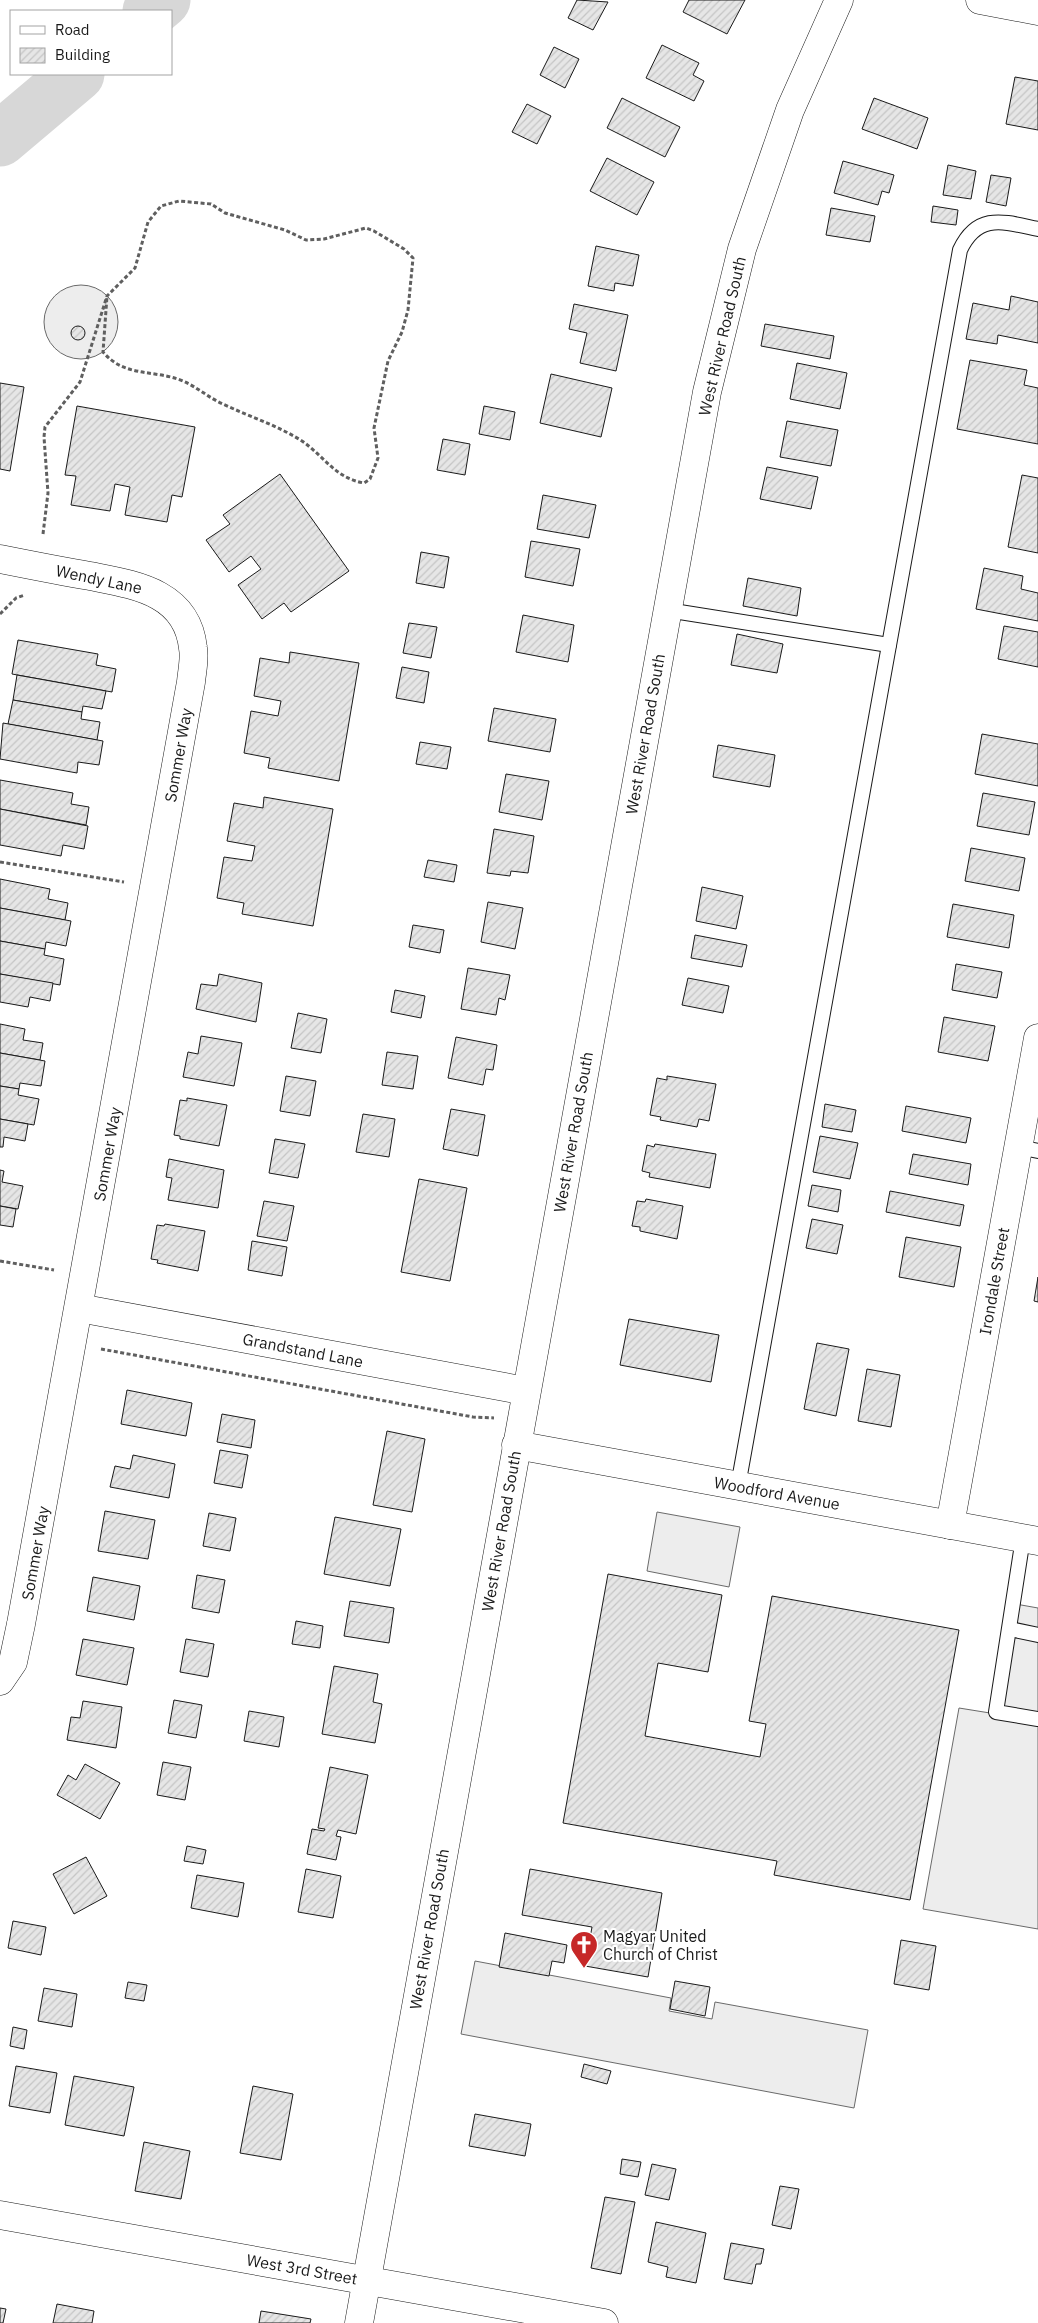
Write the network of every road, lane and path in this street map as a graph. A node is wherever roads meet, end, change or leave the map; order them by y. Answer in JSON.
{"nodes":[{"id":1,"x":839,"y":0,"type":"edge"},
{"id":2,"x":980,"y":0,"type":"edge"},
{"id":3,"x":1038,"y":11,"type":"edge"},
{"id":4,"x":1038,"y":229,"type":"edge"},
{"id":5,"x":107,"y":296,"type":"junction"},
{"id":6,"x":43,"y":534,"type":"dead end"},
{"id":7,"x":0,"y":559,"type":"edge"},
{"id":8,"x":30,"y":596,"type":"dead end"},
{"id":9,"x":667,"y":610,"type":"junction"},
{"id":10,"x":0,"y":614,"type":"edge"},
{"id":11,"x":186,"y":624,"type":"joint"},
{"id":12,"x":890,"y":645,"type":"junction"},
{"id":13,"x":0,"y":862,"type":"edge"},
{"id":14,"x":125,"y":882,"type":"dead end"},
{"id":15,"x":1038,"y":1038,"type":"edge"},
{"id":16,"x":1028,"y":1149,"type":"edge"},
{"id":17,"x":0,"y":1261,"type":"edge"},
{"id":18,"x":54,"y":1270,"type":"dead end"},
{"id":19,"x":80,"y":1308,"type":"junction"},
{"id":20,"x":73,"y":1344,"type":"junction"},
{"id":21,"x":526,"y":1391,"type":"junction"},
{"id":22,"x":522,"y":1418,"type":"junction"},
{"id":23,"x":516,"y":1445,"type":"junction"},
{"id":24,"x":738,"y":1486,"type":"junction"},
{"id":25,"x":950,"y":1525,"type":"junction"},
{"id":26,"x":1031,"y":1539,"type":"edge"},
{"id":27,"x":1010,"y":1629,"type":"junction"},
{"id":28,"x":1038,"y":1634,"type":"edge"},
{"id":29,"x":0,"y":1681,"type":"edge"},
{"id":30,"x":1038,"y":1720,"type":"edge"},
{"id":31,"x":0,"y":2215,"type":"edge"},
{"id":32,"x":366,"y":2280,"type":"junction"},
{"id":33,"x":359,"y":2323,"type":"edge"},
{"id":34,"x":604,"y":2323,"type":"edge"}],
"edges":[{"from":1,"to":9,"type":"main road","name":"West River Road South"},
{"from":2,"to":3,"type":"main road"},
{"from":4,"to":12,"type":"lane"},
{"from":5,"to":5,"type":"path"},
{"from":5,"to":6,"type":"path"},
{"from":7,"to":11,"type":"main road","name":"Wendy Lane"},
{"from":8,"to":10,"type":"path"},
{"from":9,"to":12,"type":"lane"},
{"from":9,"to":21,"type":"main road","name":"West River Road South"},
{"from":11,"to":19,"type":"main road","name":"Sommer Way"},
{"from":12,"to":24,"type":"lane"},
{"from":13,"to":14,"type":"path"},
{"from":15,"to":16,"type":"main road","name":"Irondale Street"},
{"from":16,"to":25,"type":"main road","name":"Irondale Street"},
{"from":17,"to":18,"type":"path"},
{"from":19,"to":20,"type":"main road","name":"Sommer Way"},
{"from":19,"to":21,"type":"main road","name":"Grandstand Lane"},
{"from":20,"to":22,"type":"path"},
{"from":20,"to":29,"type":"main road","name":"Sommer Way"},
{"from":21,"to":22,"type":"main road","name":"West River Road South"},
{"from":22,"to":23,"type":"main road","name":"West River Road South"},
{"from":23,"to":24,"type":"main road","name":"Woodford Avenue"},
{"from":23,"to":32,"type":"main road","name":"West River Road South"},
{"from":24,"to":25,"type":"main road","name":"Woodford Avenue"},
{"from":25,"to":26,"type":"main road","name":"Woodford Avenue"},
{"from":26,"to":27,"type":"lane"},
{"from":27,"to":28,"type":"lane"},
{"from":27,"to":30,"type":"lane"},
{"from":31,"to":32,"type":"main road","name":"West 3rd Street"},
{"from":32,"to":33,"type":"main road","name":"West River Road South"},
{"from":32,"to":34,"type":"main road","name":"West 3rd Street"}]}
